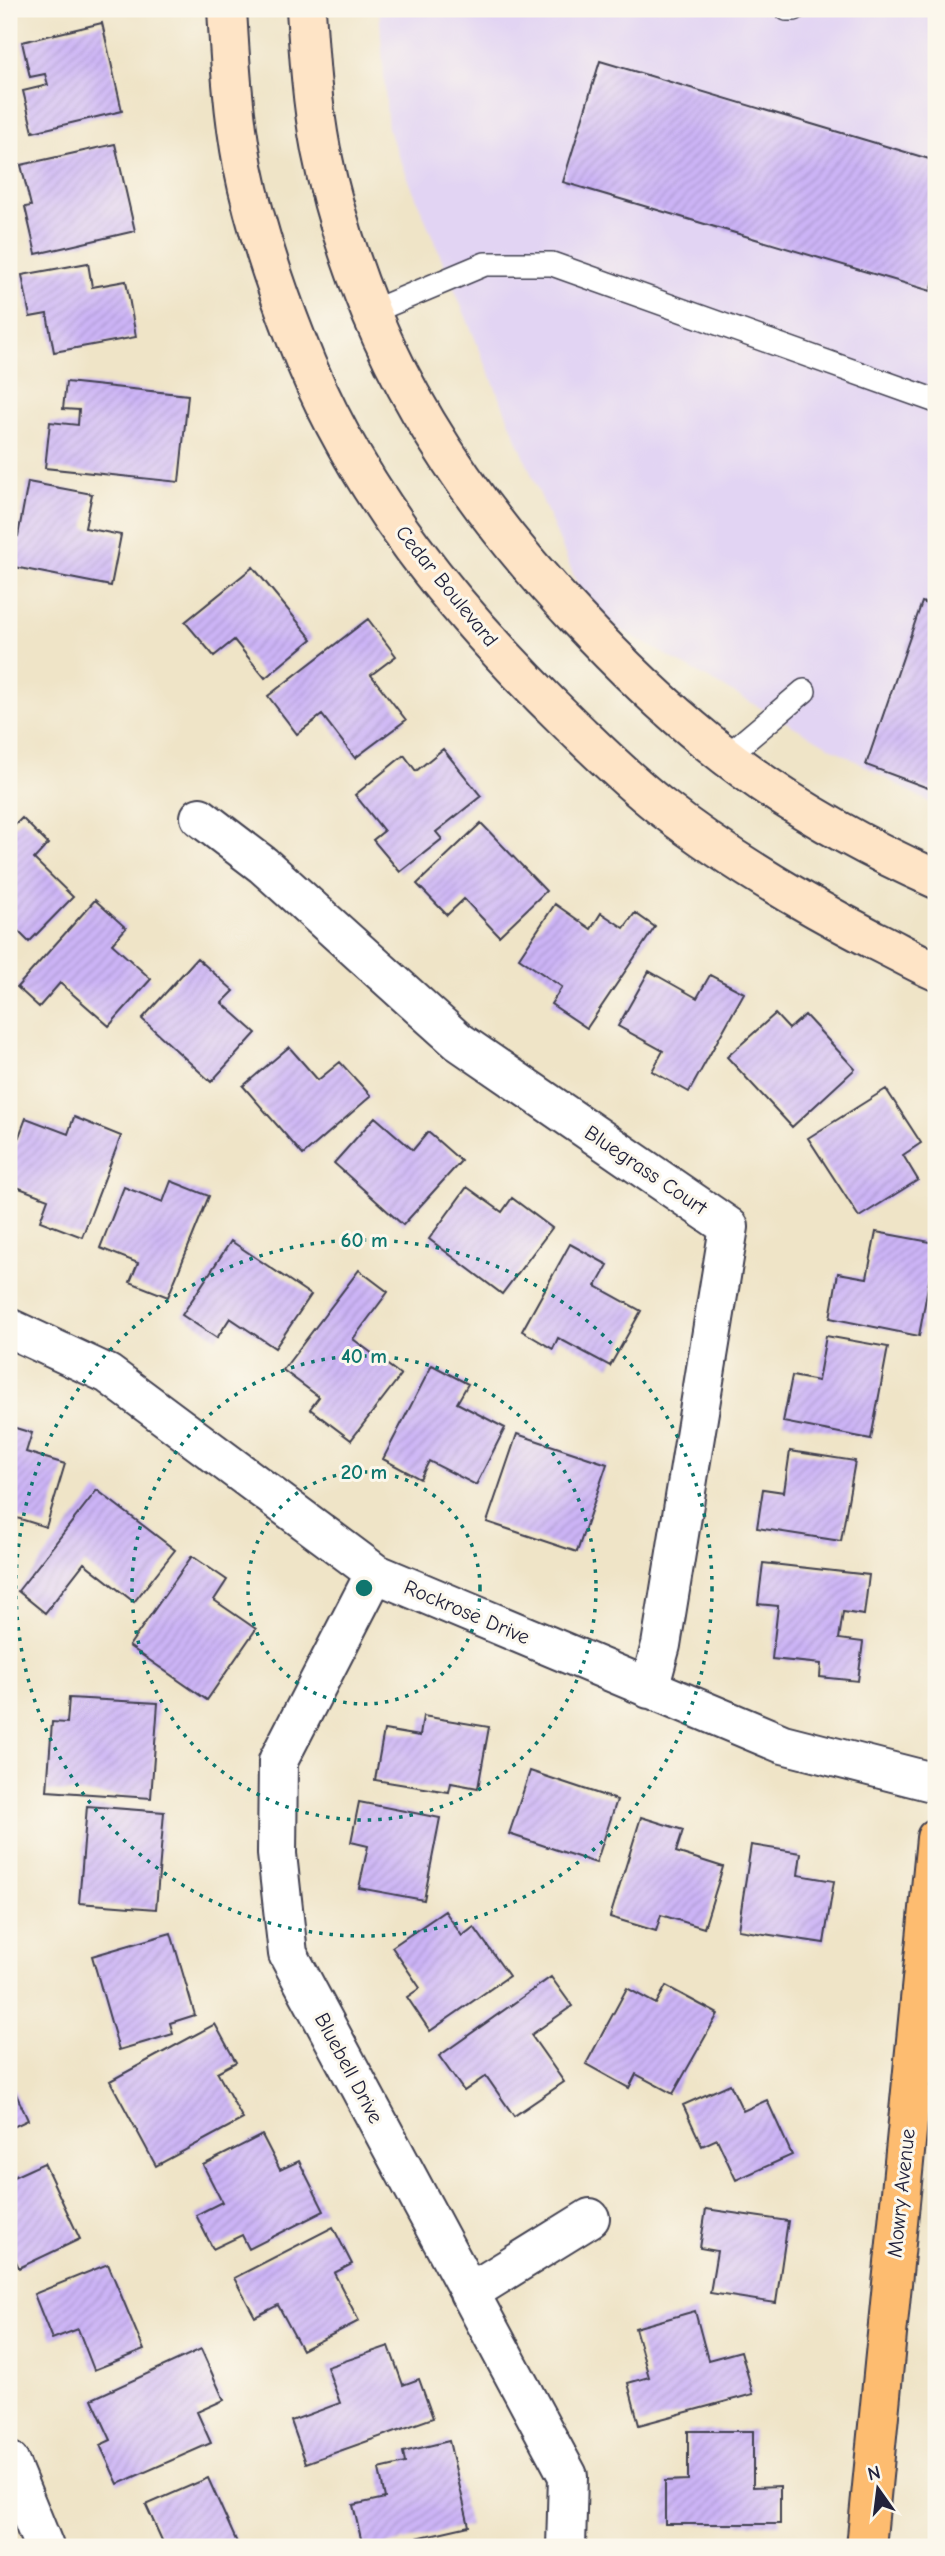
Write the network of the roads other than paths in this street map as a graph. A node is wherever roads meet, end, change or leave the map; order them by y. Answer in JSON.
{"nodes":[{"id":1,"x":227,"y":9,"type":"edge"},
{"id":2,"x":306,"y":9,"type":"edge"},
{"id":3,"x":787,"y":9,"type":"edge"},
{"id":4,"x":793,"y":9,"type":"edge"},
{"id":5,"x":371,"y":312,"type":"junction"},
{"id":6,"x":936,"y":401,"type":"edge"},
{"id":7,"x":804,"y":691,"type":"dead end"},
{"id":8,"x":727,"y":756,"type":"junction"},
{"id":9,"x":200,"y":817,"type":"dead end"},
{"id":10,"x":936,"y":878,"type":"edge"},
{"id":11,"x":936,"y":971,"type":"edge"},
{"id":12,"x":9,"y":1328,"type":"edge"},
{"id":13,"x":375,"y":1573,"type":"junction"},
{"id":14,"x":649,"y":1689,"type":"junction"},
{"id":15,"x":936,"y":1783,"type":"edge"},
{"id":16,"x":936,"y":1838,"type":"edge"},
{"id":17,"x":590,"y":2218,"type":"dead end"},
{"id":18,"x":469,"y":2293,"type":"junction"},
{"id":19,"x":9,"y":2461,"type":"edge"},
{"id":20,"x":44,"y":2547,"type":"edge"},
{"id":21,"x":566,"y":2547,"type":"edge"},
{"id":22,"x":866,"y":2547,"type":"edge"}],
"edges":[{"from":1,"to":11,"type":"main road","name":"Cedar Boulevard"},
{"from":2,"to":5,"type":"main road"},
{"from":3,"to":4,"type":"lane"},
{"from":5,"to":6,"type":"lane"},
{"from":5,"to":8,"type":"main road"},
{"from":7,"to":8,"type":"lane"},
{"from":8,"to":10,"type":"main road"},
{"from":9,"to":14,"type":"street","name":"Bluegrass Court"},
{"from":12,"to":13,"type":"street","name":"Rockrose Drive"},
{"from":13,"to":14,"type":"street","name":"Rockrose Drive"},
{"from":13,"to":18,"type":"street","name":"Bluebell Drive"},
{"from":14,"to":15,"type":"street","name":"Rockrose Drive"},
{"from":16,"to":22,"type":"main road","name":"Mowry Avenue"},
{"from":17,"to":18,"type":"street"},
{"from":18,"to":21,"type":"street","name":"Bluebell Drive"},
{"from":19,"to":20,"type":"street"}]}
